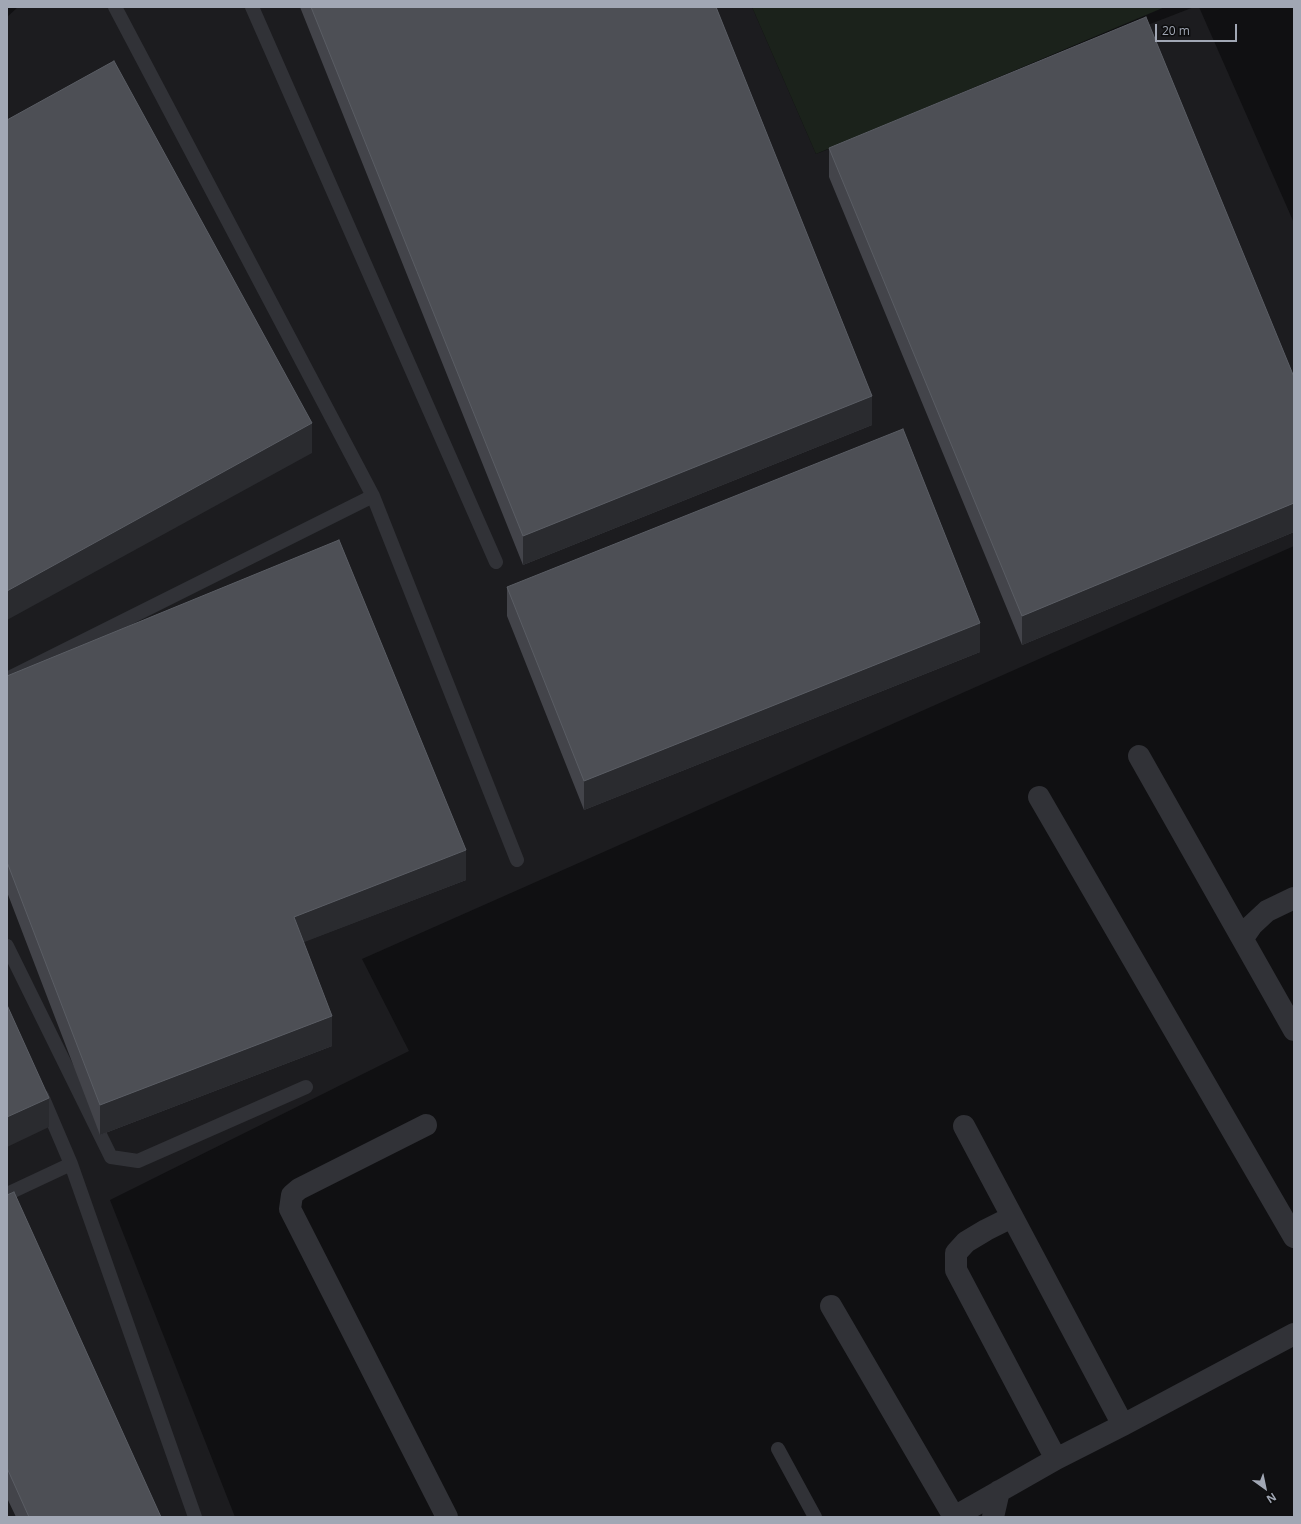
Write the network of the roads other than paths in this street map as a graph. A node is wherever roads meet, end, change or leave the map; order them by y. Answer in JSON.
{"nodes":[{"id":1,"x":115,"y":7,"type":"edge"},
{"id":2,"x":252,"y":7,"type":"edge"},
{"id":3,"x":373,"y":496,"type":"junction"},
{"id":4,"x":496,"y":562,"type":"dead end"},
{"id":5,"x":7,"y":679,"type":"edge"},
{"id":6,"x":1139,"y":756,"type":"dead end"},
{"id":7,"x":1039,"y":797,"type":"dead end"},
{"id":8,"x":517,"y":860,"type":"dead end"},
{"id":9,"x":1294,"y":898,"type":"edge"},
{"id":10,"x":1243,"y":938,"type":"junction"},
{"id":11,"x":7,"y":946,"type":"edge"},
{"id":12,"x":1294,"y":1030,"type":"edge"},
{"id":13,"x":38,"y":1086,"type":"edge"},
{"id":14,"x":306,"y":1087,"type":"dead end"},
{"id":15,"x":426,"y":1125,"type":"dead end"},
{"id":16,"x":964,"y":1126,"type":"dead end"},
{"id":17,"x":71,"y":1164,"type":"junction"},
{"id":18,"x":7,"y":1194,"type":"edge"},
{"id":19,"x":1012,"y":1217,"type":"junction"},
{"id":20,"x":1294,"y":1237,"type":"edge"},
{"id":21,"x":831,"y":1306,"type":"dead end"},
{"id":22,"x":1294,"y":1334,"type":"edge"},
{"id":23,"x":1124,"y":1425,"type":"junction"},
{"id":24,"x":778,"y":1449,"type":"dead end"},
{"id":25,"x":1056,"y":1459,"type":"junction"},
{"id":26,"x":999,"y":1491,"type":"junction"},
{"id":27,"x":196,"y":1517,"type":"edge"},
{"id":28,"x":447,"y":1517,"type":"edge"},
{"id":29,"x":815,"y":1517,"type":"edge"},
{"id":30,"x":954,"y":1517,"type":"edge"},
{"id":31,"x":993,"y":1517,"type":"edge"}],
"edges":[{"from":1,"to":3,"type":"lane"},
{"from":2,"to":4,"type":"lane"},
{"from":3,"to":5,"type":"lane"},
{"from":3,"to":8,"type":"lane"},
{"from":6,"to":10,"type":"street"},
{"from":7,"to":20,"type":"street"},
{"from":9,"to":10,"type":"street"},
{"from":10,"to":12,"type":"street"},
{"from":11,"to":14,"type":"lane"},
{"from":13,"to":17,"type":"lane"},
{"from":15,"to":28,"type":"street"},
{"from":16,"to":19,"type":"street"},
{"from":17,"to":18,"type":"lane"},
{"from":17,"to":27,"type":"lane"},
{"from":19,"to":23,"type":"street"},
{"from":19,"to":25,"type":"street"},
{"from":21,"to":30,"type":"street"},
{"from":22,"to":23,"type":"street"},
{"from":23,"to":25,"type":"street"},
{"from":24,"to":29,"type":"lane"},
{"from":25,"to":26,"type":"street"},
{"from":26,"to":30,"type":"street"},
{"from":26,"to":31,"type":"street"}]}
